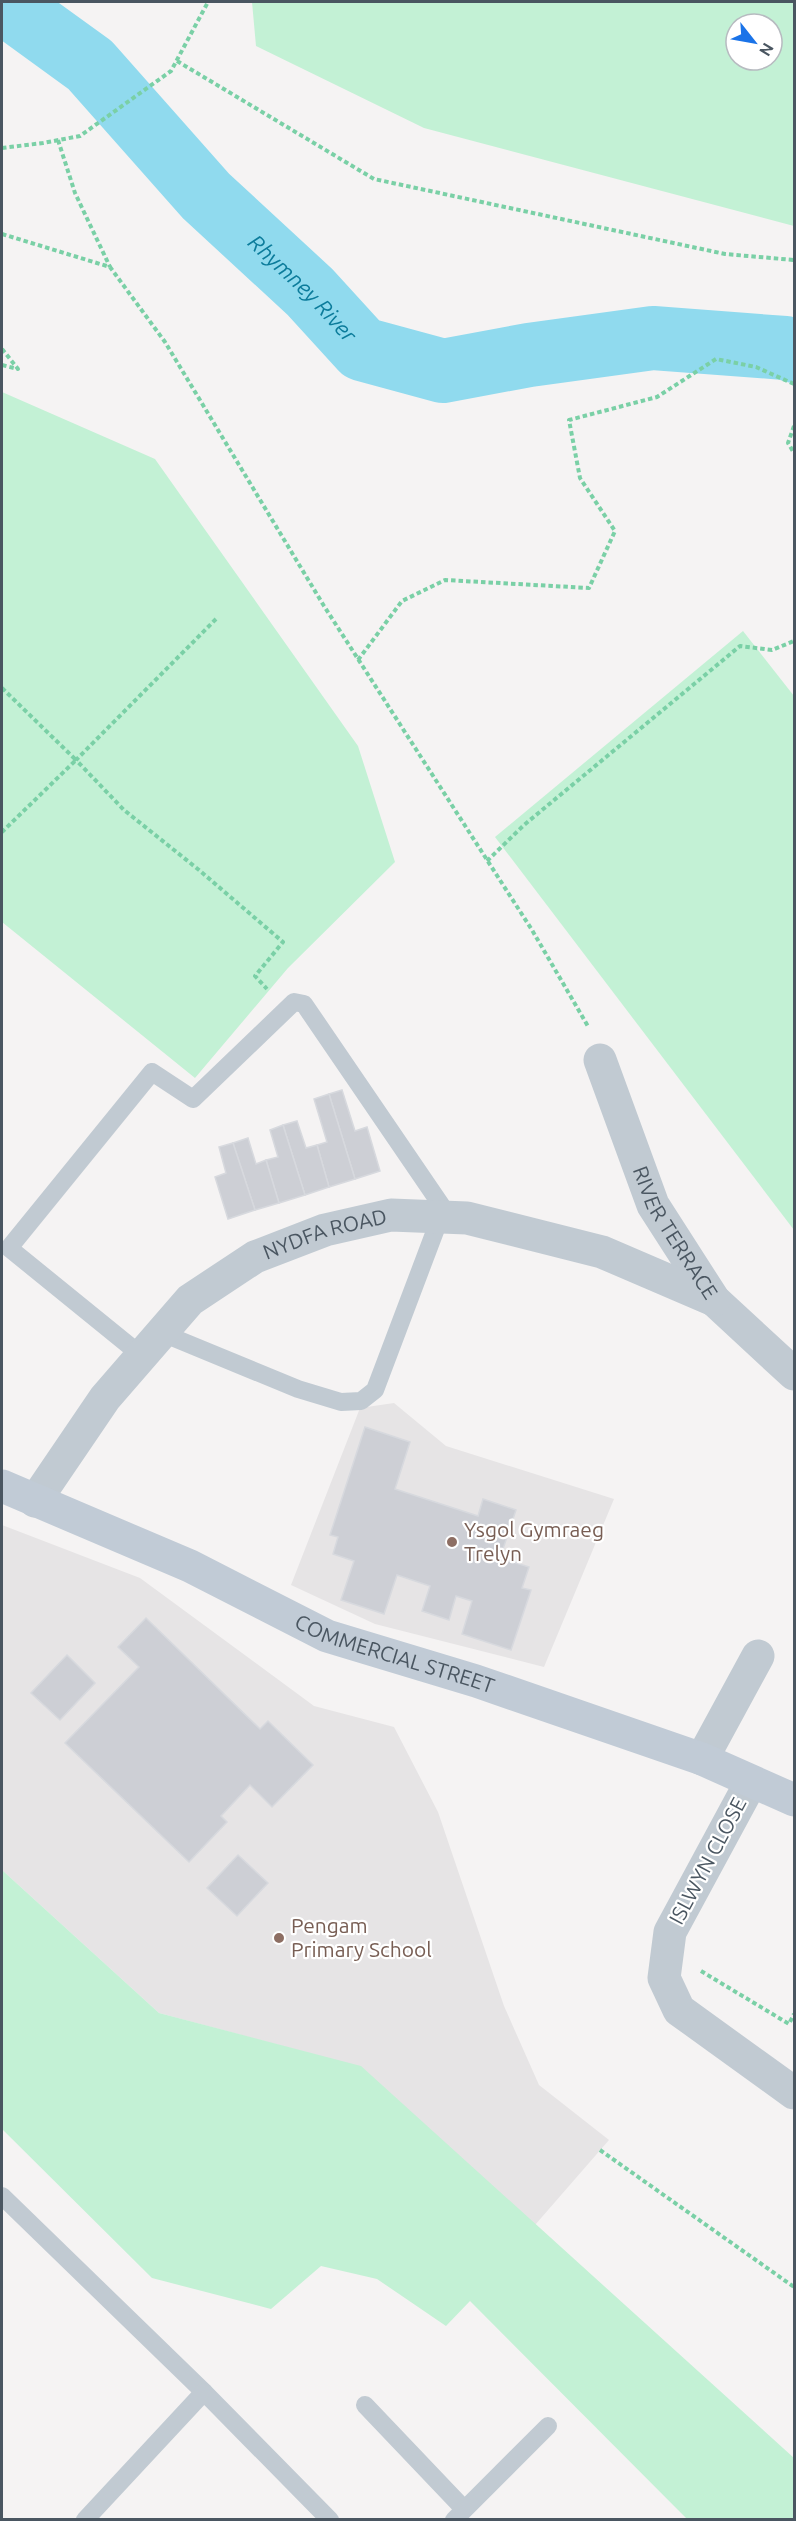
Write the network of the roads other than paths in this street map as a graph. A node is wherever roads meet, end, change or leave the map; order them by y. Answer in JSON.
{"nodes":[{"id":1,"x":600,"y":1060,"type":"road end"},
{"id":2,"x":445,"y":1218,"type":"junction"},
{"id":3,"x":714,"y":1300,"type":"junction"},
{"id":4,"x":152,"y":1344,"type":"junction"},
{"id":5,"x":795,"y":1374,"type":"edge"},
{"id":6,"x":2,"y":1486,"type":"edge"},
{"id":7,"x":35,"y":1502,"type":"junction"},
{"id":8,"x":758,"y":1656,"type":"dead end"},
{"id":9,"x":702,"y":1759,"type":"junction"},
{"id":10,"x":750,"y":1782,"type":"junction"},
{"id":11,"x":795,"y":1800,"type":"edge"},
{"id":12,"x":795,"y":2093,"type":"edge"},
{"id":13,"x":2,"y":2196,"type":"edge"},
{"id":14,"x":204,"y":2392,"type":"junction"},
{"id":15,"x":365,"y":2405,"type":"dead end"},
{"id":16,"x":548,"y":2426,"type":"dead end"},
{"id":17,"x":459,"y":2514,"type":"edge"},
{"id":18,"x":85,"y":2520,"type":"edge"},
{"id":19,"x":330,"y":2520,"type":"edge"}],
"edges":[{"from":1,"to":3,"type":"street","name":"RIVER TERRACE"},
{"from":2,"to":3,"type":"street","name":"NYDFA ROAD"},
{"from":2,"to":4,"type":"street","name":"NYDFA ROAD"},
{"from":2,"to":4,"type":"lane"},
{"from":2,"to":4,"type":"lane"},
{"from":3,"to":5,"type":"street","name":"RIVER TERRACE"},
{"from":4,"to":7,"type":"street","name":"NYDFA ROAD"},
{"from":6,"to":7,"type":"main road","name":"COMMERCIAL STREET"},
{"from":7,"to":9,"type":"main road","name":"COMMERCIAL STREET"},
{"from":8,"to":9,"type":"street"},
{"from":9,"to":10,"type":"main road","name":"COMMERCIAL STREET"},
{"from":10,"to":11,"type":"main road","name":"COMMERCIAL STREET"},
{"from":10,"to":12,"type":"street","name":"ISLWYN CLOSE"},
{"from":13,"to":14,"type":"lane"},
{"from":14,"to":18,"type":"lane"},
{"from":14,"to":19,"type":"lane"},
{"from":15,"to":17,"type":"lane"},
{"from":16,"to":17,"type":"lane"}]}
